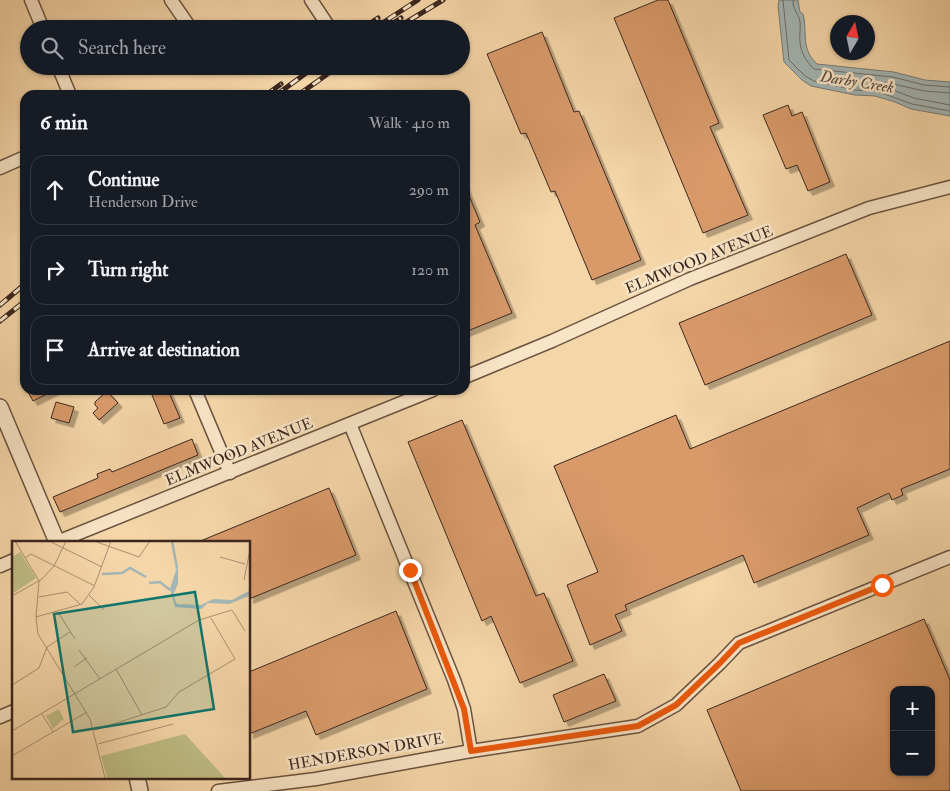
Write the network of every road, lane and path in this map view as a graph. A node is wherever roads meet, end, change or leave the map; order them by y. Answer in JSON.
{"nodes":[{"id":1,"x":31,"y":0,"type":"edge"},
{"id":2,"x":171,"y":0,"type":"edge"},
{"id":3,"x":311,"y":0,"type":"edge"},
{"id":4,"x":39,"y":20,"type":"edge"},
{"id":5,"x":185,"y":20,"type":"edge"},
{"id":6,"x":324,"y":20,"type":"edge"},
{"id":7,"x":62,"y":75,"type":"edge"},
{"id":8,"x":68,"y":90,"type":"edge"},
{"id":9,"x":20,"y":159,"type":"edge"},
{"id":10,"x":0,"y":168,"type":"edge"},
{"id":11,"x":950,"y":187,"type":"edge"},
{"id":12,"x":470,"y":375,"type":"edge"},
{"id":13,"x":197,"y":395,"type":"edge"},
{"id":14,"x":421,"y":395,"type":"edge"},
{"id":15,"x":0,"y":407,"type":"edge"},
{"id":16,"x":350,"y":424,"type":"junction"},
{"id":17,"x":230,"y":473,"type":"junction"},
{"id":18,"x":57,"y":541,"type":"edge"},
{"id":19,"x":60,"y":541,"type":"edge"},
{"id":20,"x":950,"y":557,"type":"edge"},
{"id":21,"x":12,"y":561,"type":"edge"},
{"id":22,"x":0,"y":566,"type":"edge"},
{"id":23,"x":12,"y":712,"type":"edge"},
{"id":24,"x":0,"y":716,"type":"edge"},
{"id":25,"x":471,"y":751,"type":"junction"},
{"id":26,"x":137,"y":778,"type":"edge"},
{"id":27,"x":140,"y":791,"type":"edge"},
{"id":28,"x":218,"y":791,"type":"edge"}],
"edges":[{"from":1,"to":4,"type":"street"},
{"from":2,"to":5,"type":"street"},
{"from":3,"to":6,"type":"street"},
{"from":7,"to":8,"type":"street"},
{"from":9,"to":10,"type":"street"},
{"from":11,"to":12,"type":"street","name":"ELMWOOD AVENUE"},
{"from":13,"to":17,"type":"street"},
{"from":14,"to":16,"type":"street","name":"ELMWOOD AVENUE"},
{"from":15,"to":18,"type":"street"},
{"from":16,"to":17,"type":"street","name":"ELMWOOD AVENUE"},
{"from":16,"to":25,"type":"street"},
{"from":17,"to":19,"type":"street","name":"ELMWOOD AVENUE"},
{"from":20,"to":25,"type":"street","name":"HENDERSON DRIVE"},
{"from":21,"to":22,"type":"street"},
{"from":23,"to":24,"type":"street"},
{"from":25,"to":28,"type":"street","name":"HENDERSON DRIVE"},
{"from":26,"to":27,"type":"street"}]}
